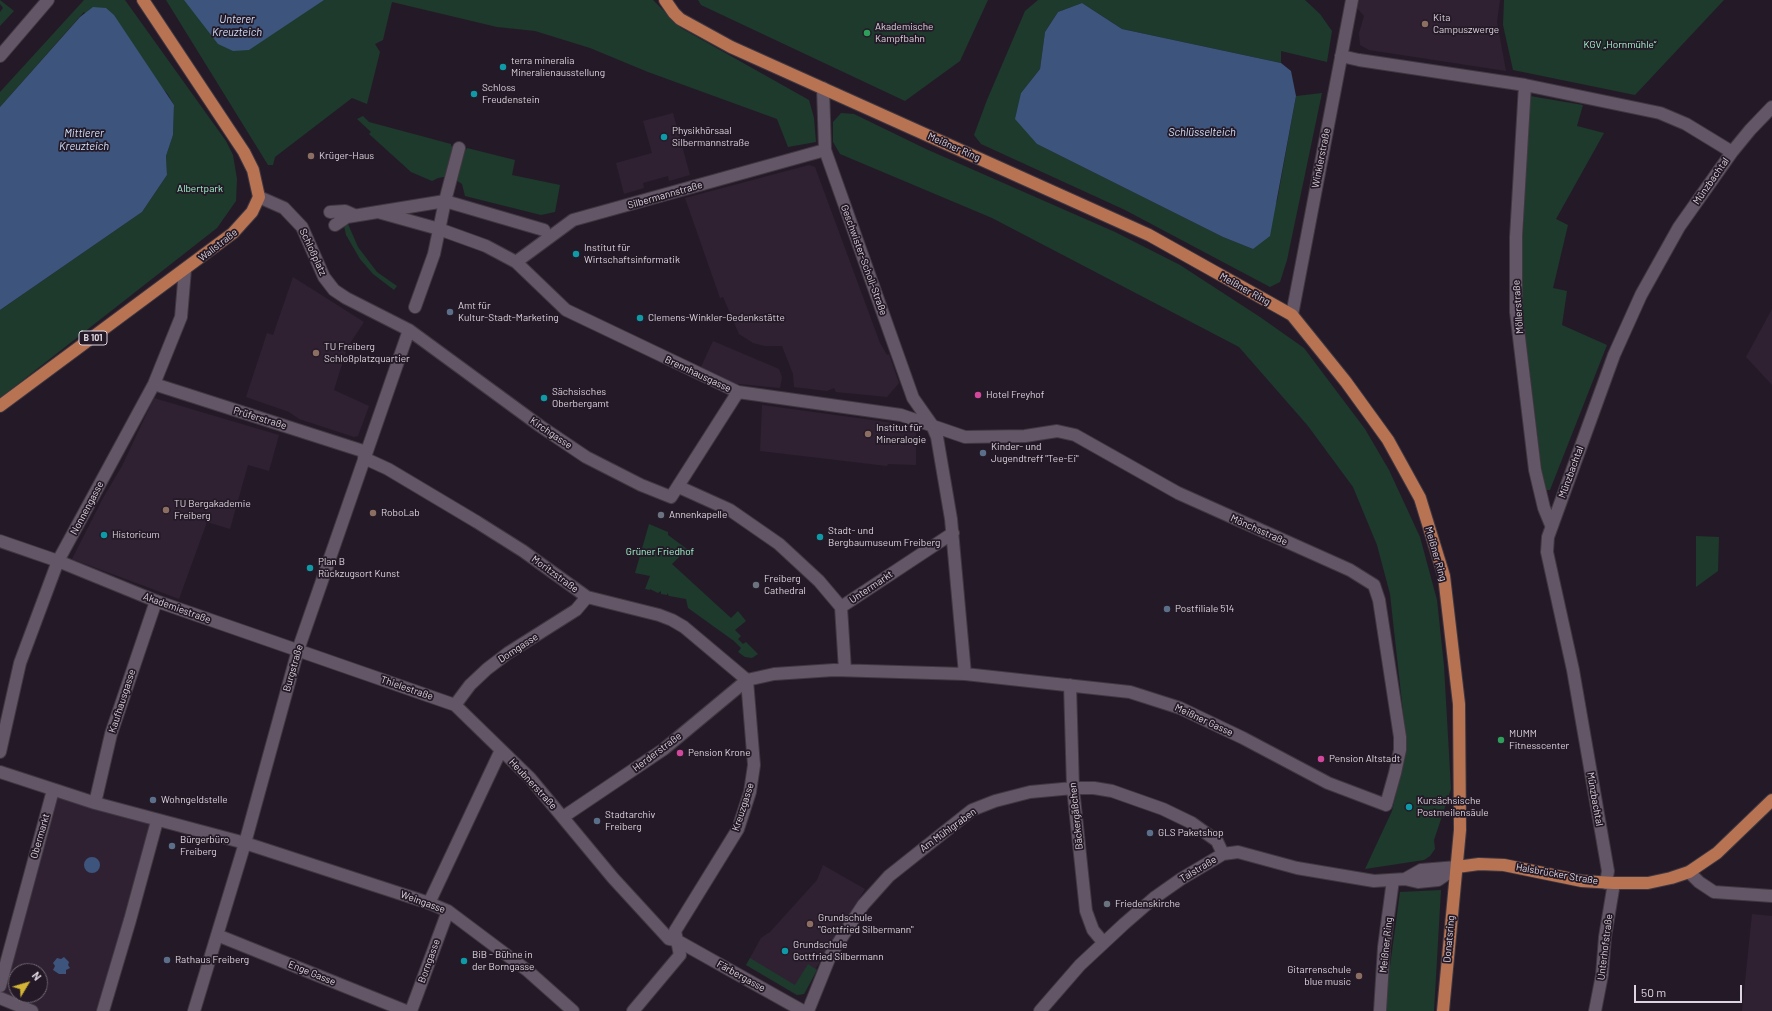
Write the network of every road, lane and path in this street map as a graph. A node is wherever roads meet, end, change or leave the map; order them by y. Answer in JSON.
{"nodes":[{"id":1,"x":48,"y":0,"type":"edge"},
{"id":2,"x":143,"y":0,"type":"edge"},
{"id":3,"x":665,"y":0,"type":"edge"},
{"id":4,"x":1352,"y":0,"type":"edge"},
{"id":5,"x":0,"y":56,"type":"edge"},
{"id":6,"x":1341,"y":56,"type":"junction"},
{"id":7,"x":1525,"y":85,"type":"junction"},
{"id":8,"x":824,"y":88,"type":"junction"},
{"id":9,"x":1772,"y":107,"type":"edge"},
{"id":10,"x":459,"y":148,"type":"dead end"},
{"id":11,"x":825,"y":150,"type":"junction"},
{"id":12,"x":1732,"y":152,"type":"junction"},
{"id":13,"x":259,"y":197,"type":"junction"},
{"id":14,"x":445,"y":201,"type":"junction"},
{"id":15,"x":330,"y":212,"type":"dead end"},
{"id":16,"x":378,"y":212,"type":"junction"},
{"id":17,"x":355,"y":216,"type":"junction"},
{"id":18,"x":335,"y":226,"type":"dead end"},
{"id":19,"x":439,"y":229,"type":"junction"},
{"id":20,"x":544,"y":230,"type":"dead end"},
{"id":21,"x":516,"y":262,"type":"junction"},
{"id":22,"x":185,"y":270,"type":"junction"},
{"id":23,"x":417,"y":304,"type":"dead end"},
{"id":24,"x":1292,"y":315,"type":"junction"},
{"id":25,"x":409,"y":330,"type":"junction"},
{"id":26,"x":154,"y":384,"type":"junction"},
{"id":27,"x":738,"y":392,"type":"junction"},
{"id":28,"x":0,"y":406,"type":"edge"},
{"id":29,"x":932,"y":425,"type":"junction"},
{"id":30,"x":365,"y":455,"type":"junction"},
{"id":31,"x":679,"y":487,"type":"junction"},
{"id":32,"x":1551,"y":525,"type":"junction"},
{"id":33,"x":953,"y":533,"type":"junction"},
{"id":34,"x":0,"y":541,"type":"edge"},
{"id":35,"x":58,"y":561,"type":"junction"},
{"id":36,"x":587,"y":597,"type":"junction"},
{"id":37,"x":156,"y":601,"type":"junction"},
{"id":38,"x":841,"y":607,"type":"junction"},
{"id":39,"x":298,"y":650,"type":"junction"},
{"id":40,"x":845,"y":670,"type":"junction"},
{"id":41,"x":965,"y":674,"type":"junction"},
{"id":42,"x":747,"y":680,"type":"junction"},
{"id":43,"x":1070,"y":685,"type":"junction"},
{"id":44,"x":455,"y":706,"type":"junction"},
{"id":45,"x":501,"y":750,"type":"junction"},
{"id":46,"x":0,"y":752,"type":"edge"},
{"id":47,"x":0,"y":772,"type":"edge"},
{"id":48,"x":1073,"y":788,"type":"junction"},
{"id":49,"x":53,"y":790,"type":"junction"},
{"id":50,"x":1772,"y":800,"type":"edge"},
{"id":51,"x":95,"y":803,"type":"junction"},
{"id":52,"x":1386,"y":805,"type":"joint"},
{"id":53,"x":563,"y":817,"type":"junction"},
{"id":54,"x":157,"y":821,"type":"junction"},
{"id":55,"x":245,"y":843,"type":"junction"},
{"id":56,"x":1223,"y":854,"type":"junction"},
{"id":57,"x":1457,"y":867,"type":"junction"},
{"id":58,"x":1689,"y":872,"type":"junction"},
{"id":59,"x":1399,"y":879,"type":"junction"},
{"id":60,"x":1610,"y":883,"type":"junction"},
{"id":61,"x":1772,"y":896,"type":"edge"},
{"id":62,"x":429,"y":903,"type":"junction"},
{"id":63,"x":448,"y":911,"type":"junction"},
{"id":64,"x":217,"y":935,"type":"junction"},
{"id":65,"x":678,"y":941,"type":"junction"},
{"id":66,"x":1103,"y":942,"type":"junction"},
{"id":67,"x":0,"y":986,"type":"edge"},
{"id":68,"x":0,"y":998,"type":"edge"},
{"id":69,"x":32,"y":1011,"type":"edge"},
{"id":70,"x":103,"y":1011,"type":"edge"},
{"id":71,"x":194,"y":1011,"type":"edge"},
{"id":72,"x":406,"y":1011,"type":"edge"},
{"id":73,"x":411,"y":1011,"type":"edge"},
{"id":74,"x":573,"y":1011,"type":"edge"},
{"id":75,"x":633,"y":1011,"type":"edge"},
{"id":76,"x":803,"y":1011,"type":"edge"},
{"id":77,"x":808,"y":1011,"type":"edge"},
{"id":78,"x":1040,"y":1011,"type":"edge"},
{"id":79,"x":1380,"y":1011,"type":"edge"},
{"id":80,"x":1443,"y":1011,"type":"edge"},
{"id":81,"x":1595,"y":1011,"type":"edge"}],
"edges":[{"from":1,"to":5,"type":"street"},
{"from":2,"to":13,"type":"main road"},
{"from":3,"to":8,"type":"main road","name":"Meißner Ring"},
{"from":4,"to":6,"type":"street","name":"Winklerstraße"},
{"from":6,"to":7,"type":"street"},
{"from":6,"to":24,"type":"street","name":"Winklerstraße"},
{"from":7,"to":12,"type":"street"},
{"from":7,"to":32,"type":"street","name":"Möllerstraße"},
{"from":8,"to":11,"type":"street","name":"Geschwister-Scholl-Straße"},
{"from":8,"to":24,"type":"main road","name":"Meißner Ring"},
{"from":9,"to":12,"type":"street","name":"Münzbachtal"},
{"from":10,"to":14,"type":"street"},
{"from":11,"to":21,"type":"street","name":"Silbermannstraße"},
{"from":11,"to":29,"type":"street","name":"Geschwister-Scholl-Straße"},
{"from":12,"to":32,"type":"street","name":"Münzbachtal"},
{"from":13,"to":22,"type":"main road","name":"Wallstraße","number":"B 101"},
{"from":13,"to":25,"type":"street","name":"Schloßplatz"},
{"from":14,"to":16,"type":"street"},
{"from":14,"to":19,"type":"street"},
{"from":14,"to":20,"type":"street"},
{"from":15,"to":17,"type":"street"},
{"from":16,"to":17,"type":"street"},
{"from":16,"to":19,"type":"street","name":"Brennhausgasse"},
{"from":17,"to":18,"type":"street"},
{"from":19,"to":21,"type":"street","name":"Brennhausgasse"},
{"from":19,"to":23,"type":"street"},
{"from":21,"to":27,"type":"street","name":"Brennhausgasse"},
{"from":22,"to":26,"type":"street","name":"Nonnengasse"},
{"from":22,"to":28,"type":"main road","name":"Wallstraße","number":"B 101"},
{"from":24,"to":57,"type":"main road","name":"Meißner Ring"},
{"from":25,"to":30,"type":"street","name":"Burgstraße"},
{"from":25,"to":31,"type":"street","name":"Kirchgasse"},
{"from":26,"to":30,"type":"street","name":"Prüferstraße"},
{"from":26,"to":35,"type":"street","name":"Nonnengasse"},
{"from":27,"to":29,"type":"street","name":"Brennhausgasse"},
{"from":27,"to":31,"type":"street"},
{"from":29,"to":33,"type":"street"},
{"from":29,"to":52,"type":"street","name":"Mönchsstraße"},
{"from":30,"to":36,"type":"street","name":"Moritzstraße"},
{"from":30,"to":39,"type":"street","name":"Burgstraße"},
{"from":31,"to":38,"type":"street"},
{"from":32,"to":60,"type":"street","name":"Münzbachtal"},
{"from":33,"to":38,"type":"street","name":"Untermarkt"},
{"from":33,"to":41,"type":"street"},
{"from":34,"to":35,"type":"street","name":"Akademiestraße"},
{"from":35,"to":37,"type":"street","name":"Akademiestraße"},
{"from":35,"to":46,"type":"street","name":"Nonnengasse"},
{"from":36,"to":42,"type":"street","name":"Moritzstraße"},
{"from":36,"to":44,"type":"street","name":"Domgasse"},
{"from":37,"to":39,"type":"street","name":"Akademiestraße"},
{"from":37,"to":51,"type":"street","name":"Kaufhausgasse"},
{"from":38,"to":40,"type":"street","name":"Untermarkt"},
{"from":39,"to":44,"type":"street","name":"Thielestraße"},
{"from":39,"to":55,"type":"street","name":"Burgstraße"},
{"from":40,"to":41,"type":"street"},
{"from":40,"to":42,"type":"street"},
{"from":41,"to":43,"type":"street","name":"Meißner Gasse"},
{"from":42,"to":53,"type":"street","name":"Herderstraße"},
{"from":42,"to":65,"type":"street","name":"Kreuzgasse"},
{"from":43,"to":48,"type":"street","name":"Bäckergäßchen"},
{"from":43,"to":52,"type":"street","name":"Meißner Gasse"},
{"from":44,"to":45,"type":"street","name":"Thielestraße"},
{"from":45,"to":53,"type":"street","name":"Heubnerstraße"},
{"from":45,"to":62,"type":"street","name":"Heubnerstraße"},
{"from":47,"to":49,"type":"street"},
{"from":48,"to":56,"type":"street","name":"Am Mühlgraben"},
{"from":48,"to":66,"type":"street","name":"Bäckergäßchen"},
{"from":48,"to":77,"type":"street","name":"Am Mühlgraben"},
{"from":49,"to":51,"type":"street"},
{"from":49,"to":67,"type":"street","name":"Obermarkt"},
{"from":50,"to":58,"type":"main road","name":"Halsbrücker Straße"},
{"from":51,"to":54,"type":"street"},
{"from":53,"to":65,"type":"street","name":"Heubnerstraße"},
{"from":54,"to":55,"type":"street"},
{"from":54,"to":70,"type":"street"},
{"from":55,"to":62,"type":"street","name":"Weingasse"},
{"from":55,"to":64,"type":"street","name":"Burgstraße"},
{"from":56,"to":59,"type":"street","name":"Talstraße"},
{"from":56,"to":66,"type":"street","name":"Talstraße"},
{"from":57,"to":59,"type":"street","name":"Talstraße"},
{"from":57,"to":60,"type":"main road","name":"Halsbrücker Straße"},
{"from":57,"to":80,"type":"main road","name":"Donatsring"},
{"from":58,"to":60,"type":"main road","name":"Halsbrücker Straße"},
{"from":58,"to":61,"type":"street"},
{"from":59,"to":79,"type":"street","name":"Meißner Ring"},
{"from":60,"to":81,"type":"street","name":"Unterhofstraße"},
{"from":62,"to":63,"type":"street","name":"Weingasse"},
{"from":63,"to":73,"type":"street","name":"Borngasse"},
{"from":63,"to":74,"type":"street","name":"Weingasse"},
{"from":64,"to":71,"type":"street","name":"Burgstraße"},
{"from":64,"to":72,"type":"street","name":"Enge Gasse"},
{"from":65,"to":75,"type":"street","name":"Kreuzgasse"},
{"from":65,"to":76,"type":"street","name":"Färbergasse"},
{"from":66,"to":78,"type":"street","name":"Talstraße"},
{"from":68,"to":69,"type":"street"}]}
